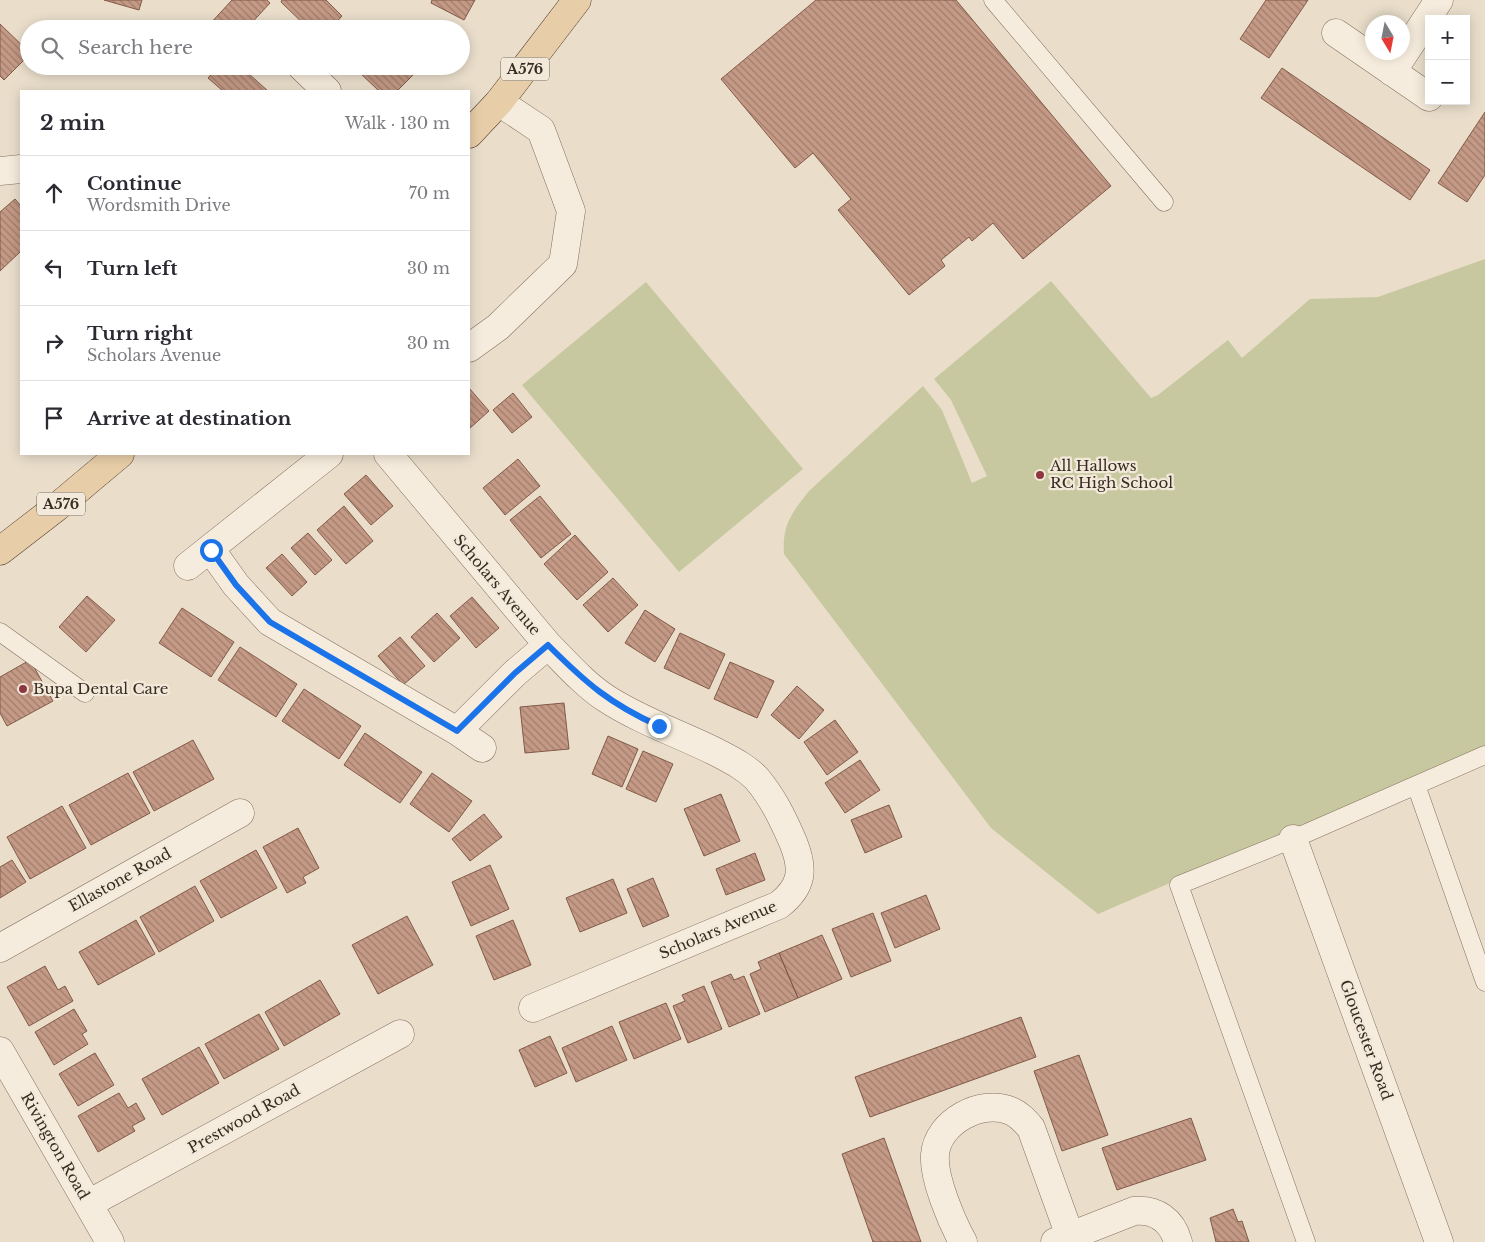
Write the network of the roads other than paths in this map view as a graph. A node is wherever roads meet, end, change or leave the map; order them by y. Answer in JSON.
{"nodes":[{"id":1,"x":577,"y":0,"type":"edge"},
{"id":2,"x":993,"y":0,"type":"edge"},
{"id":3,"x":1439,"y":0,"type":"edge"},
{"id":4,"x":1336,"y":33,"type":"dead end"},
{"id":5,"x":1392,"y":72,"type":"junction"},
{"id":6,"x":310,"y":75,"type":"edge"},
{"id":7,"x":326,"y":90,"type":"edge"},
{"id":8,"x":1425,"y":95,"type":"edge"},
{"id":9,"x":499,"y":102,"type":"junction"},
{"id":10,"x":470,"y":133,"type":"edge"},
{"id":11,"x":20,"y":169,"type":"edge"},
{"id":12,"x":0,"y":170,"type":"edge"},
{"id":13,"x":1164,"y":202,"type":"dead end"},
{"id":14,"x":470,"y":347,"type":"edge"},
{"id":15,"x":119,"y":455,"type":"edge"},
{"id":16,"x":327,"y":455,"type":"edge"},
{"id":17,"x":389,"y":455,"type":"edge"},
{"id":18,"x":211,"y":550,"type":"junction"},
{"id":19,"x":0,"y":551,"type":"edge"},
{"id":20,"x":188,"y":566,"type":"dead end"},
{"id":21,"x":0,"y":632,"type":"edge"},
{"id":22,"x":548,"y":645,"type":"junction"},
{"id":23,"x":85,"y":693,"type":"dead end"},
{"id":24,"x":457,"y":731,"type":"junction"},
{"id":25,"x":482,"y":748,"type":"dead end"},
{"id":26,"x":1485,"y":755,"type":"edge"},
{"id":27,"x":1416,"y":785,"type":"junction"},
{"id":28,"x":240,"y":813,"type":"dead end"},
{"id":29,"x":1293,"y":839,"type":"junction"},
{"id":30,"x":0,"y":948,"type":"edge"},
{"id":31,"x":1485,"y":982,"type":"edge"},
{"id":32,"x":533,"y":1008,"type":"dead end"},
{"id":33,"x":400,"y":1034,"type":"dead end"},
{"id":34,"x":0,"y":1051,"type":"edge"},
{"id":35,"x":88,"y":1204,"type":"junction"},
{"id":36,"x":1062,"y":1239,"type":"edge"},
{"id":37,"x":110,"y":1242,"type":"edge"},
{"id":38,"x":963,"y":1242,"type":"edge"},
{"id":39,"x":1178,"y":1242,"type":"edge"},
{"id":40,"x":1306,"y":1242,"type":"edge"},
{"id":41,"x":1439,"y":1242,"type":"edge"}],
"edges":[{"from":1,"to":9,"type":"main road","number":"A576"},
{"from":2,"to":13,"type":"lane"},
{"from":3,"to":5,"type":"street"},
{"from":4,"to":5,"type":"street"},
{"from":5,"to":8,"type":"street"},
{"from":6,"to":7,"type":"street"},
{"from":9,"to":10,"type":"main road","number":"A576"},
{"from":9,"to":14,"type":"street"},
{"from":11,"to":12,"type":"street"},
{"from":15,"to":19,"type":"main road","number":"A576"},
{"from":16,"to":18,"type":"street"},
{"from":17,"to":22,"type":"street","name":"Scholars Avenue"},
{"from":18,"to":20,"type":"street"},
{"from":18,"to":24,"type":"street"},
{"from":21,"to":23,"type":"lane"},
{"from":22,"to":24,"type":"street"},
{"from":22,"to":32,"type":"street","name":"Scholars Avenue"},
{"from":24,"to":25,"type":"street"},
{"from":26,"to":27,"type":"lane"},
{"from":27,"to":29,"type":"lane"},
{"from":27,"to":31,"type":"lane"},
{"from":28,"to":30,"type":"street","name":"Ellastone Road"},
{"from":29,"to":40,"type":"lane"},
{"from":29,"to":41,"type":"street","name":"Gloucester Road"},
{"from":33,"to":35,"type":"street","name":"Prestwood Road"},
{"from":34,"to":35,"type":"street","name":"Rivington Road"},
{"from":35,"to":37,"type":"street","name":"Rivington Road"},
{"from":36,"to":38,"type":"street"},
{"from":36,"to":39,"type":"street"}]}
